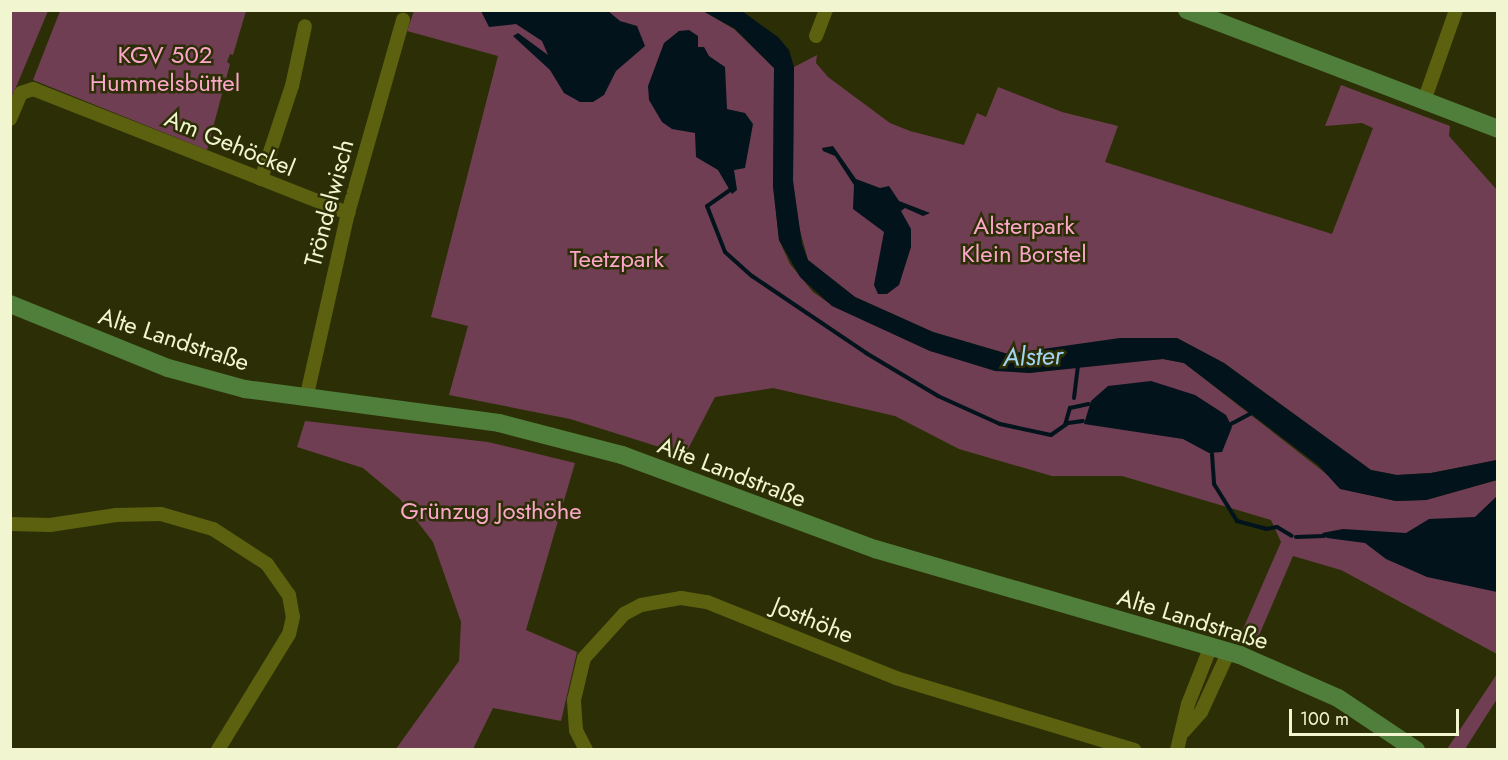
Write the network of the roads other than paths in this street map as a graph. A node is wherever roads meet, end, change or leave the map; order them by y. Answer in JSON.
{"nodes":[{"id":1,"x":826,"y":10,"type":"edge"},
{"id":2,"x":1187,"y":10,"type":"edge"},
{"id":3,"x":1456,"y":10,"type":"edge"},
{"id":4,"x":403,"y":20,"type":"dead end"},
{"id":5,"x":305,"y":26,"type":"dead end"},
{"id":6,"x":816,"y":36,"type":"dead end"},
{"id":7,"x":1424,"y":101,"type":"junction"},
{"id":8,"x":10,"y":119,"type":"edge"},
{"id":9,"x":1497,"y":129,"type":"edge"},
{"id":10,"x":261,"y":179,"type":"junction"},
{"id":11,"x":348,"y":213,"type":"junction"},
{"id":12,"x":10,"y":304,"type":"edge"},
{"id":13,"x":306,"y":399,"type":"junction"},
{"id":14,"x":10,"y":524,"type":"edge"},
{"id":15,"x":1220,"y":648,"type":"junction"},
{"id":16,"x":218,"y":750,"type":"edge"},
{"id":17,"x":585,"y":750,"type":"edge"},
{"id":18,"x":1134,"y":750,"type":"edge"},
{"id":19,"x":1177,"y":750,"type":"edge"},
{"id":20,"x":1416,"y":750,"type":"edge"}],
"edges":[{"from":1,"to":6,"type":"street"},
{"from":2,"to":7,"type":"main road"},
{"from":3,"to":7,"type":"street"},
{"from":4,"to":11,"type":"street","name":"Tröndelwisch"},
{"from":5,"to":10,"type":"street"},
{"from":7,"to":9,"type":"main road"},
{"from":8,"to":10,"type":"street","name":"Am Gehöckel"},
{"from":10,"to":11,"type":"street","name":"Am Gehöckel"},
{"from":11,"to":13,"type":"street","name":"Tröndelwisch"},
{"from":12,"to":13,"type":"main road","name":"Alte Landstraße"},
{"from":13,"to":15,"type":"main road","name":"Alte Landstraße"},
{"from":14,"to":16,"type":"street"},
{"from":15,"to":19,"type":"street"},
{"from":15,"to":20,"type":"main road","name":"Alte Landstraße"},
{"from":17,"to":18,"type":"street","name":"Josthöhe"}]}
